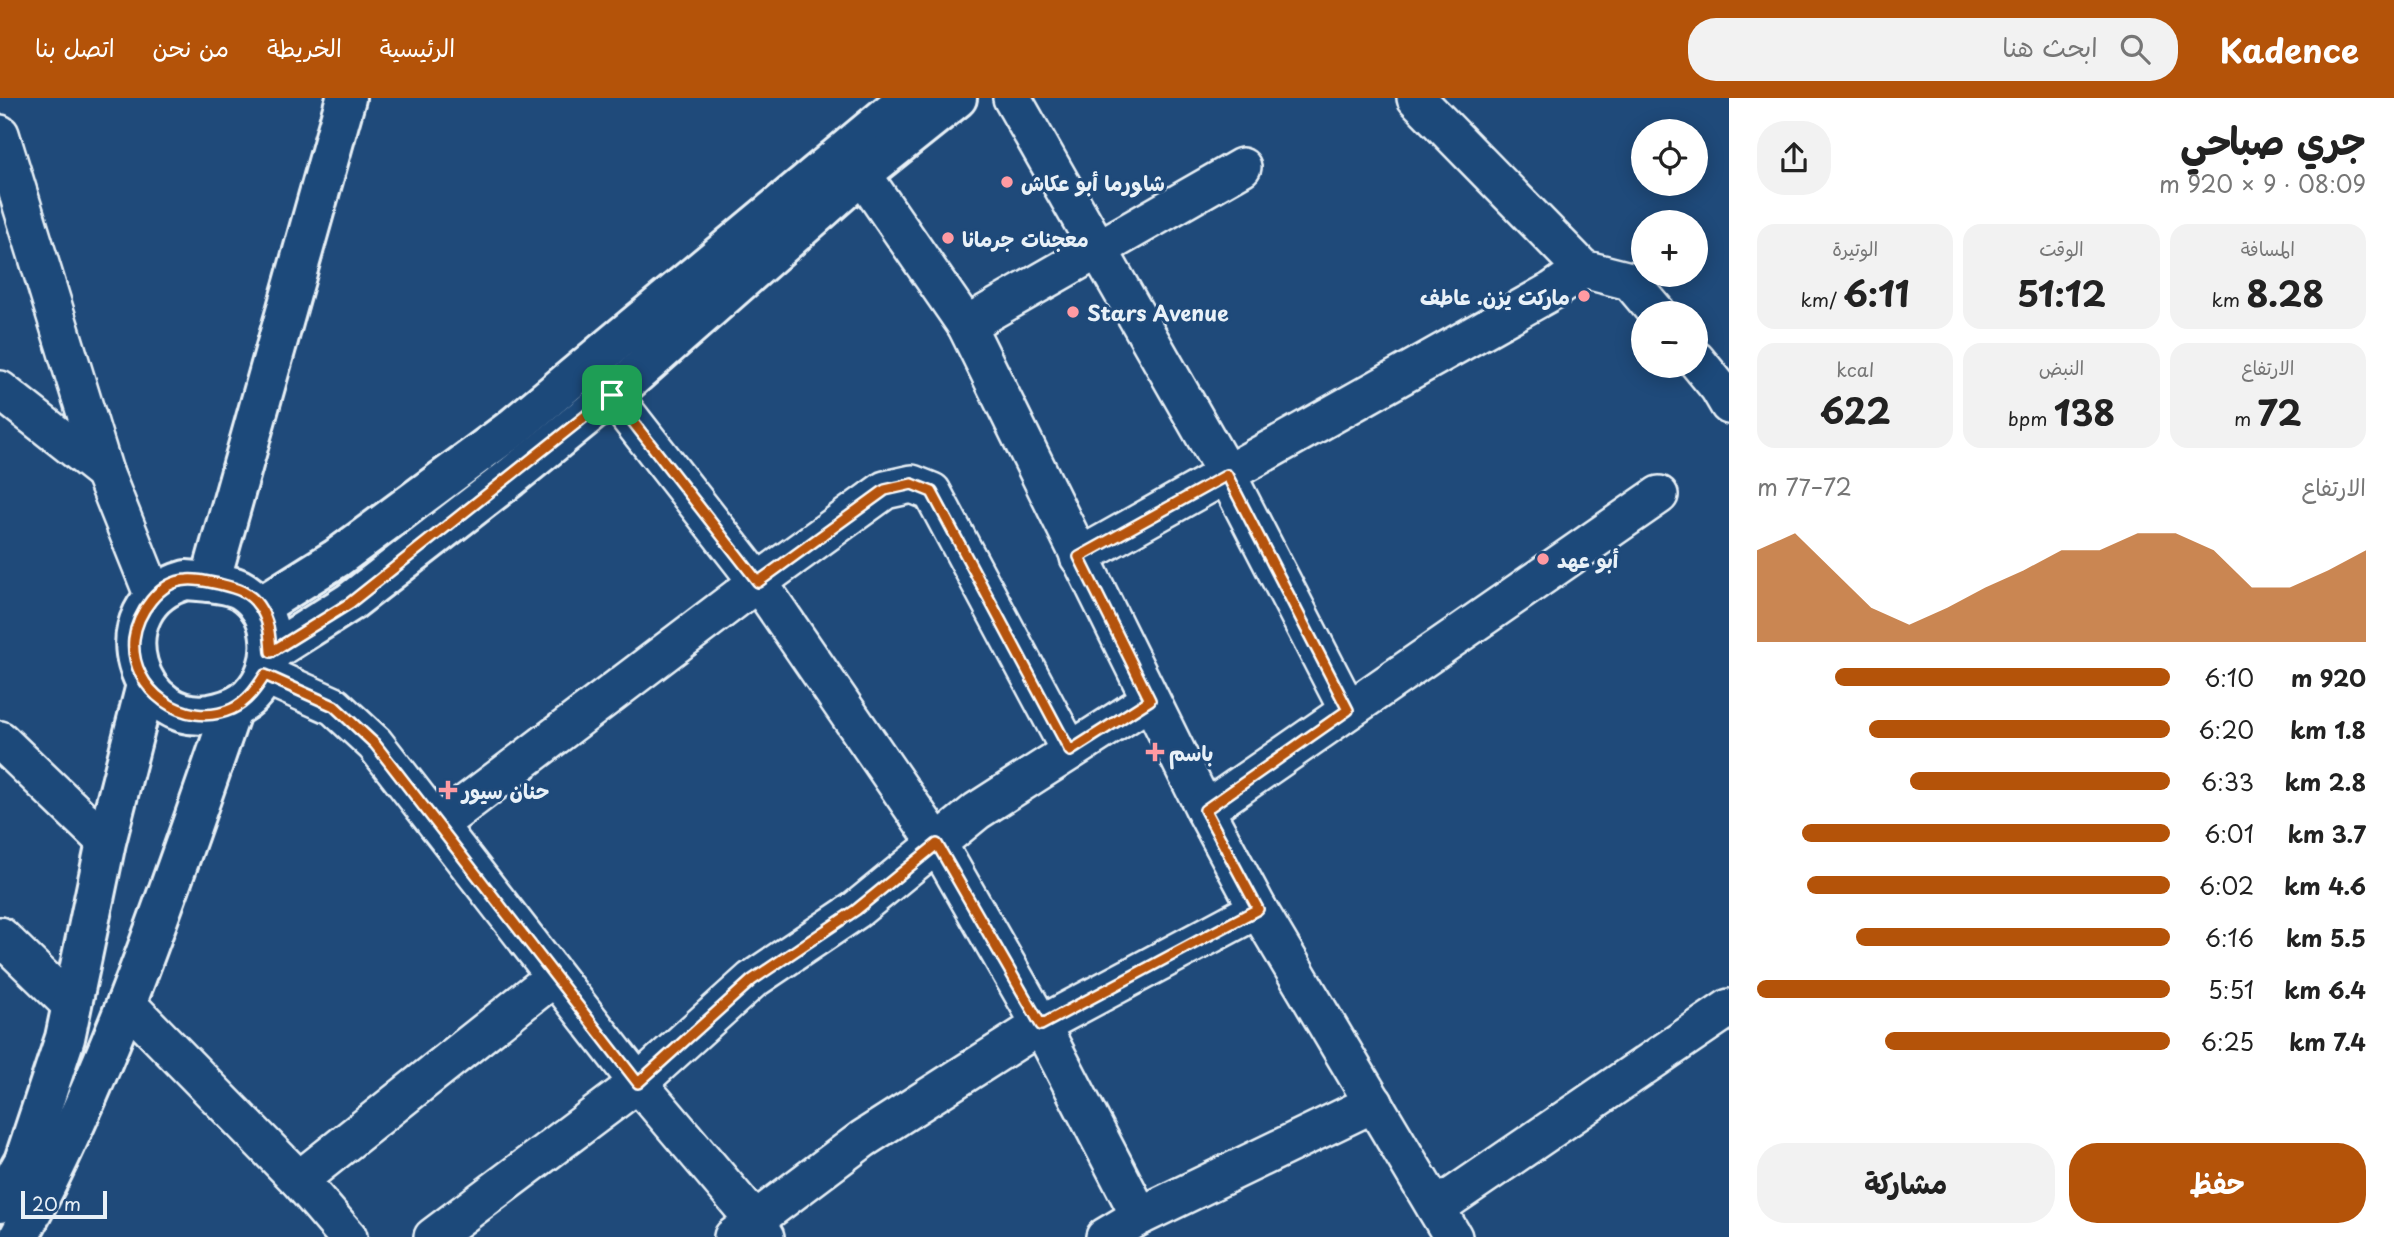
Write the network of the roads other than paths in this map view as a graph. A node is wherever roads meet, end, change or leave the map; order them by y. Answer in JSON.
{"nodes":[{"id":1,"x":321,"y":98,"type":"edge"},
{"id":2,"x":345,"y":98,"type":"edge"},
{"id":3,"x":908,"y":98,"type":"edge"},
{"id":4,"x":957,"y":98,"type":"edge"},
{"id":5,"x":1012,"y":98,"type":"edge"},
{"id":6,"x":1416,"y":98,"type":"edge"},
{"id":7,"x":0,"y":134,"type":"edge"},
{"id":8,"x":1242,"y":167,"type":"dead end"},
{"id":9,"x":862,"y":174,"type":"junction"},
{"id":10,"x":1099,"y":248,"type":"junction"},
{"id":11,"x":1583,"y":269,"type":"junction"},
{"id":12,"x":1647,"y":301,"type":"edge"},
{"id":13,"x":966,"y":325,"type":"junction"},
{"id":14,"x":1708,"y":376,"type":"edge"},
{"id":15,"x":0,"y":390,"type":"edge"},
{"id":16,"x":612,"y":395,"type":"junction"},
{"id":17,"x":1729,"y":405,"type":"edge"},
{"id":18,"x":104,"y":472,"type":"junction"},
{"id":19,"x":1227,"y":475,"type":"junction"},
{"id":20,"x":1659,"y":495,"type":"dead end"},
{"id":21,"x":1079,"y":557,"type":"junction"},
{"id":22,"x":758,"y":582,"type":"junction"},
{"id":23,"x":183,"y":586,"type":"junction"},
{"id":24,"x":259,"y":607,"type":"junction"},
{"id":25,"x":268,"y":664,"type":"junction"},
{"id":26,"x":146,"y":685,"type":"junction"},
{"id":27,"x":1150,"y":700,"type":"junction"},
{"id":28,"x":232,"y":709,"type":"junction"},
{"id":29,"x":1348,"y":710,"type":"junction"},
{"id":30,"x":0,"y":740,"type":"edge"},
{"id":31,"x":1070,"y":751,"type":"junction"},
{"id":32,"x":1205,"y":810,"type":"junction"},
{"id":33,"x":438,"y":825,"type":"junction"},
{"id":34,"x":106,"y":842,"type":"junction"},
{"id":35,"x":937,"y":844,"type":"junction"},
{"id":36,"x":1258,"y":909,"type":"junction"},
{"id":37,"x":0,"y":936,"type":"edge"},
{"id":38,"x":554,"y":977,"type":"junction"},
{"id":39,"x":126,"y":1003,"type":"junction"},
{"id":40,"x":72,"y":1006,"type":"junction"},
{"id":41,"x":1729,"y":1008,"type":"edge"},
{"id":42,"x":1041,"y":1025,"type":"junction"},
{"id":43,"x":638,"y":1083,"type":"junction"},
{"id":44,"x":1374,"y":1103,"type":"junction"},
{"id":45,"x":299,"y":1180,"type":"junction"},
{"id":46,"x":0,"y":1203,"type":"edge"},
{"id":47,"x":1140,"y":1216,"type":"junction"},
{"id":48,"x":1444,"y":1222,"type":"edge"},
{"id":49,"x":751,"y":1231,"type":"edge"},
{"id":50,"x":19,"y":1237,"type":"edge"},
{"id":51,"x":348,"y":1237,"type":"edge"},
{"id":52,"x":433,"y":1237,"type":"edge"},
{"id":53,"x":1105,"y":1237,"type":"edge"}],
"edges":[{"from":1,"to":23,"type":"main road"},
{"from":2,"to":23,"type":"main road"},
{"from":3,"to":24,"type":"main road"},
{"from":4,"to":9,"type":"main road"},
{"from":5,"to":10,"type":"street"},
{"from":6,"to":11,"type":"street"},
{"from":7,"to":18,"type":"street"},
{"from":8,"to":10,"type":"street"},
{"from":9,"to":13,"type":"street"},
{"from":9,"to":16,"type":"main road"},
{"from":10,"to":13,"type":"street"},
{"from":10,"to":19,"type":"street"},
{"from":11,"to":12,"type":"street"},
{"from":11,"to":19,"type":"street"},
{"from":13,"to":21,"type":"street"},
{"from":14,"to":17,"type":"street"},
{"from":15,"to":18,"type":"street"},
{"from":16,"to":22,"type":"street"},
{"from":16,"to":25,"type":"main road"},
{"from":18,"to":23,"type":"street"},
{"from":19,"to":21,"type":"street"},
{"from":19,"to":29,"type":"street"},
{"from":20,"to":29,"type":"street"},
{"from":21,"to":27,"type":"street"},
{"from":22,"to":31,"type":"street"},
{"from":22,"to":33,"type":"street"},
{"from":22,"to":35,"type":"street"},
{"from":23,"to":24,"type":"main road"},
{"from":23,"to":26,"type":"main road"},
{"from":24,"to":25,"type":"main road"},
{"from":25,"to":28,"type":"main road"},
{"from":25,"to":33,"type":"street"},
{"from":26,"to":28,"type":"main road"},
{"from":26,"to":34,"type":"main road"},
{"from":27,"to":31,"type":"street"},
{"from":27,"to":32,"type":"street"},
{"from":28,"to":39,"type":"main road"},
{"from":29,"to":32,"type":"street"},
{"from":30,"to":34,"type":"street"},
{"from":31,"to":35,"type":"street"},
{"from":32,"to":36,"type":"street"},
{"from":33,"to":38,"type":"street"},
{"from":34,"to":40,"type":"main road"},
{"from":35,"to":42,"type":"street"},
{"from":35,"to":43,"type":"street"},
{"from":36,"to":42,"type":"street"},
{"from":36,"to":44,"type":"street"},
{"from":37,"to":40,"type":"street"},
{"from":38,"to":43,"type":"street"},
{"from":38,"to":45,"type":"street"},
{"from":39,"to":45,"type":"street"},
{"from":39,"to":50,"type":"main road"},
{"from":40,"to":46,"type":"main road"},
{"from":41,"to":48,"type":"street"},
{"from":42,"to":47,"type":"street"},
{"from":42,"to":49,"type":"street"},
{"from":43,"to":49,"type":"street"},
{"from":43,"to":52,"type":"street"},
{"from":44,"to":47,"type":"street"},
{"from":44,"to":48,"type":"street"},
{"from":45,"to":51,"type":"street"},
{"from":47,"to":53,"type":"street"}]}
